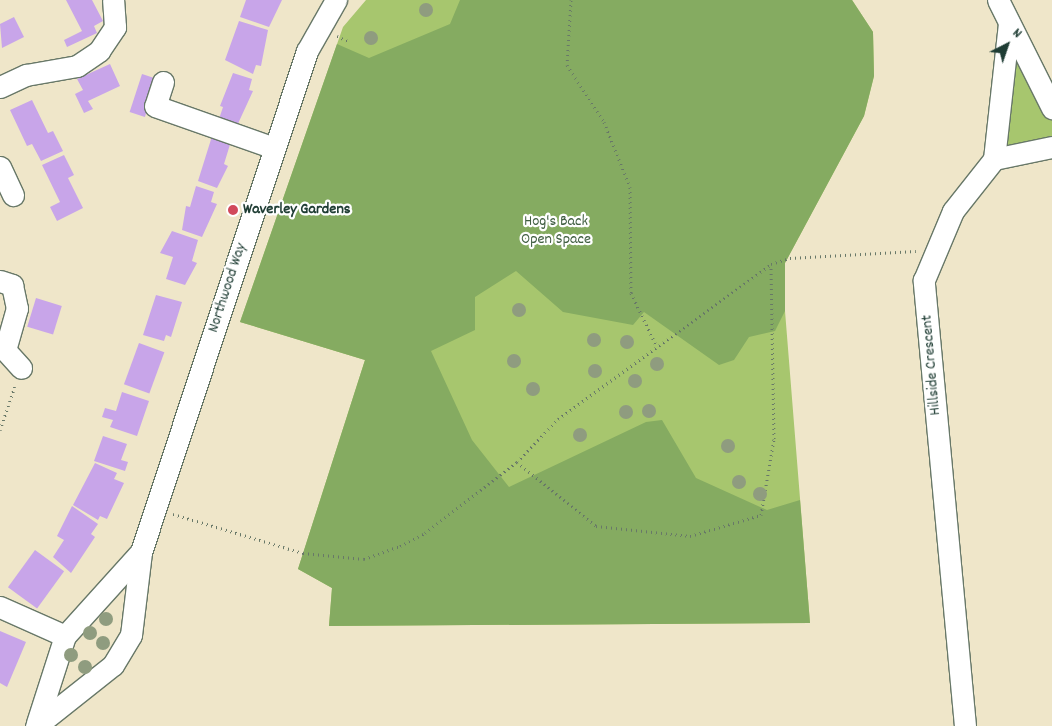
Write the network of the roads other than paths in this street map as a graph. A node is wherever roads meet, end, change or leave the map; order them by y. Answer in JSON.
{"nodes":[{"id":1,"x":113,"y":0,"type":"edge"},
{"id":2,"x":336,"y":0,"type":"edge"},
{"id":3,"x":998,"y":0,"type":"edge"},
{"id":4,"x":1009,"y":23,"type":"junction"},
{"id":5,"x":163,"y":82,"type":"dead end"},
{"id":6,"x":0,"y":87,"type":"edge"},
{"id":7,"x":1052,"y":108,"type":"edge"},
{"id":8,"x":1052,"y":147,"type":"edge"},
{"id":9,"x":274,"y":148,"type":"junction"},
{"id":10,"x":994,"y":159,"type":"junction"},
{"id":11,"x":0,"y":167,"type":"edge"},
{"id":12,"x":13,"y":195,"type":"dead end"},
{"id":13,"x":0,"y":280,"type":"edge"},
{"id":14,"x":21,"y":368,"type":"road end"},
{"id":15,"x":141,"y":552,"type":"junction"},
{"id":16,"x":0,"y":607,"type":"edge"},
{"id":17,"x":65,"y":636,"type":"junction"},
{"id":18,"x":36,"y":725,"type":"edge"},
{"id":19,"x":965,"y":726,"type":"edge"}],
"edges":[{"from":1,"to":6,"type":"street"},
{"from":2,"to":9,"type":"street","name":"Northwood Way"},
{"from":3,"to":4,"type":"street"},
{"from":4,"to":7,"type":"street"},
{"from":4,"to":10,"type":"street"},
{"from":5,"to":9,"type":"street"},
{"from":8,"to":10,"type":"street"},
{"from":9,"to":15,"type":"street","name":"Northwood Way"},
{"from":10,"to":19,"type":"street","name":"Hillside Crescent"},
{"from":11,"to":12,"type":"street"},
{"from":13,"to":14,"type":"street"},
{"from":15,"to":17,"type":"street"},
{"from":15,"to":18,"type":"street"},
{"from":16,"to":17,"type":"street"},
{"from":17,"to":18,"type":"street"}]}
